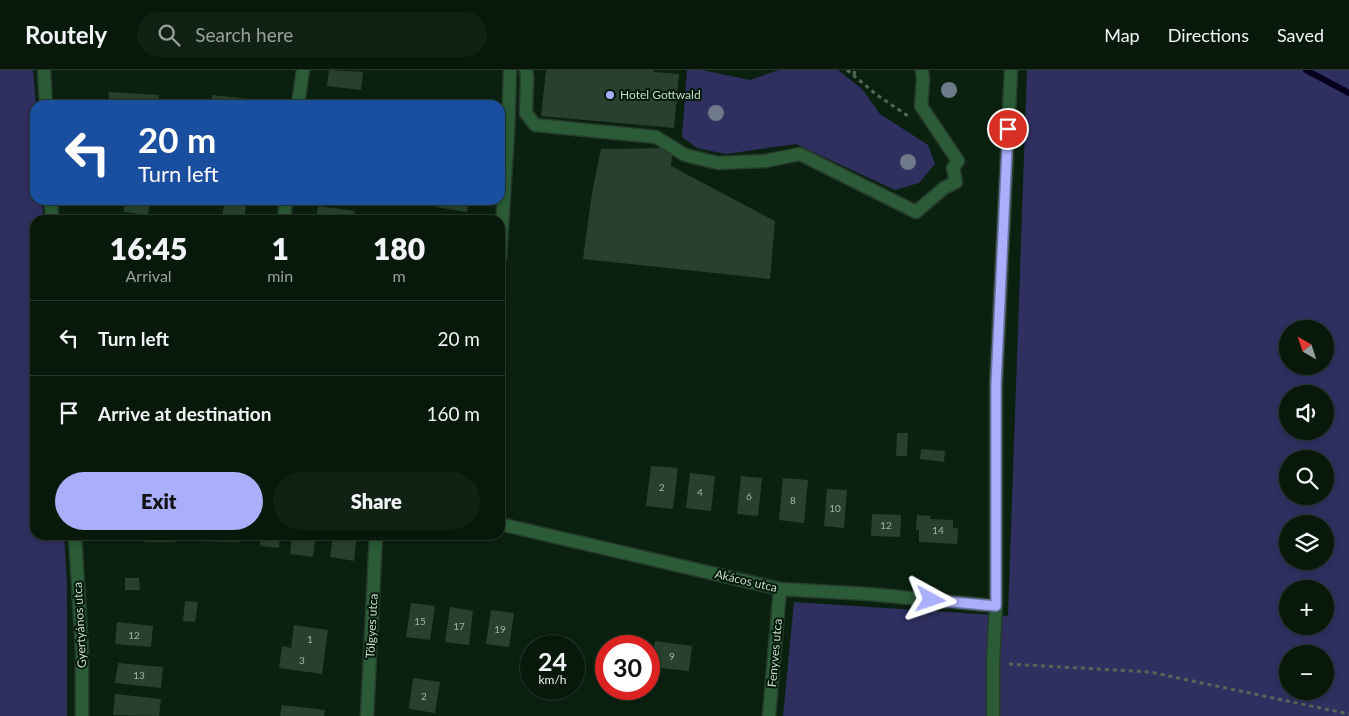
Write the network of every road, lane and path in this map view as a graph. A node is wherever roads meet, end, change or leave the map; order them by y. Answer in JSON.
{"nodes":[{"id":1,"x":44,"y":70,"type":"edge"},
{"id":2,"x":303,"y":70,"type":"edge"},
{"id":3,"x":510,"y":70,"type":"edge"},
{"id":4,"x":526,"y":70,"type":"edge"},
{"id":5,"x":847,"y":70,"type":"edge"},
{"id":6,"x":855,"y":70,"type":"edge"},
{"id":7,"x":922,"y":70,"type":"edge"},
{"id":8,"x":1011,"y":70,"type":"edge"},
{"id":9,"x":854,"y":75,"type":"junction"},
{"id":10,"x":46,"y":100,"type":"edge"},
{"id":11,"x":299,"y":100,"type":"edge"},
{"id":12,"x":912,"y":119,"type":"dead end"},
{"id":13,"x":505,"y":179,"type":"edge"},
{"id":14,"x":505,"y":525,"type":"edge"},
{"id":15,"x":75,"y":540,"type":"edge"},
{"id":16,"x":376,"y":540,"type":"edge"},
{"id":17,"x":780,"y":589,"type":"junction"},
{"id":18,"x":996,"y":606,"type":"junction"},
{"id":19,"x":993,"y":663,"type":"junction"},
{"id":20,"x":1349,"y":714,"type":"edge"},
{"id":21,"x":82,"y":716,"type":"edge"},
{"id":22,"x":368,"y":716,"type":"edge"},
{"id":23,"x":769,"y":716,"type":"edge"},
{"id":24,"x":993,"y":716,"type":"edge"}],
"edges":[{"from":1,"to":10,"type":"street"},
{"from":2,"to":11,"type":"street"},
{"from":3,"to":13,"type":"street"},
{"from":4,"to":7,"type":"street"},
{"from":5,"to":9,"type":"path"},
{"from":6,"to":9,"type":"path"},
{"from":8,"to":18,"type":"street"},
{"from":9,"to":12,"type":"path"},
{"from":14,"to":17,"type":"street","name":"Akácos utca"},
{"from":15,"to":21,"type":"street","name":"Gyertyános utca"},
{"from":16,"to":22,"type":"street","name":"Tölgyes utca"},
{"from":17,"to":18,"type":"street","name":"Akácos utca"},
{"from":17,"to":23,"type":"street","name":"Fenyves utca"},
{"from":18,"to":19,"type":"street"},
{"from":19,"to":20,"type":"path"},
{"from":19,"to":24,"type":"street"}]}
